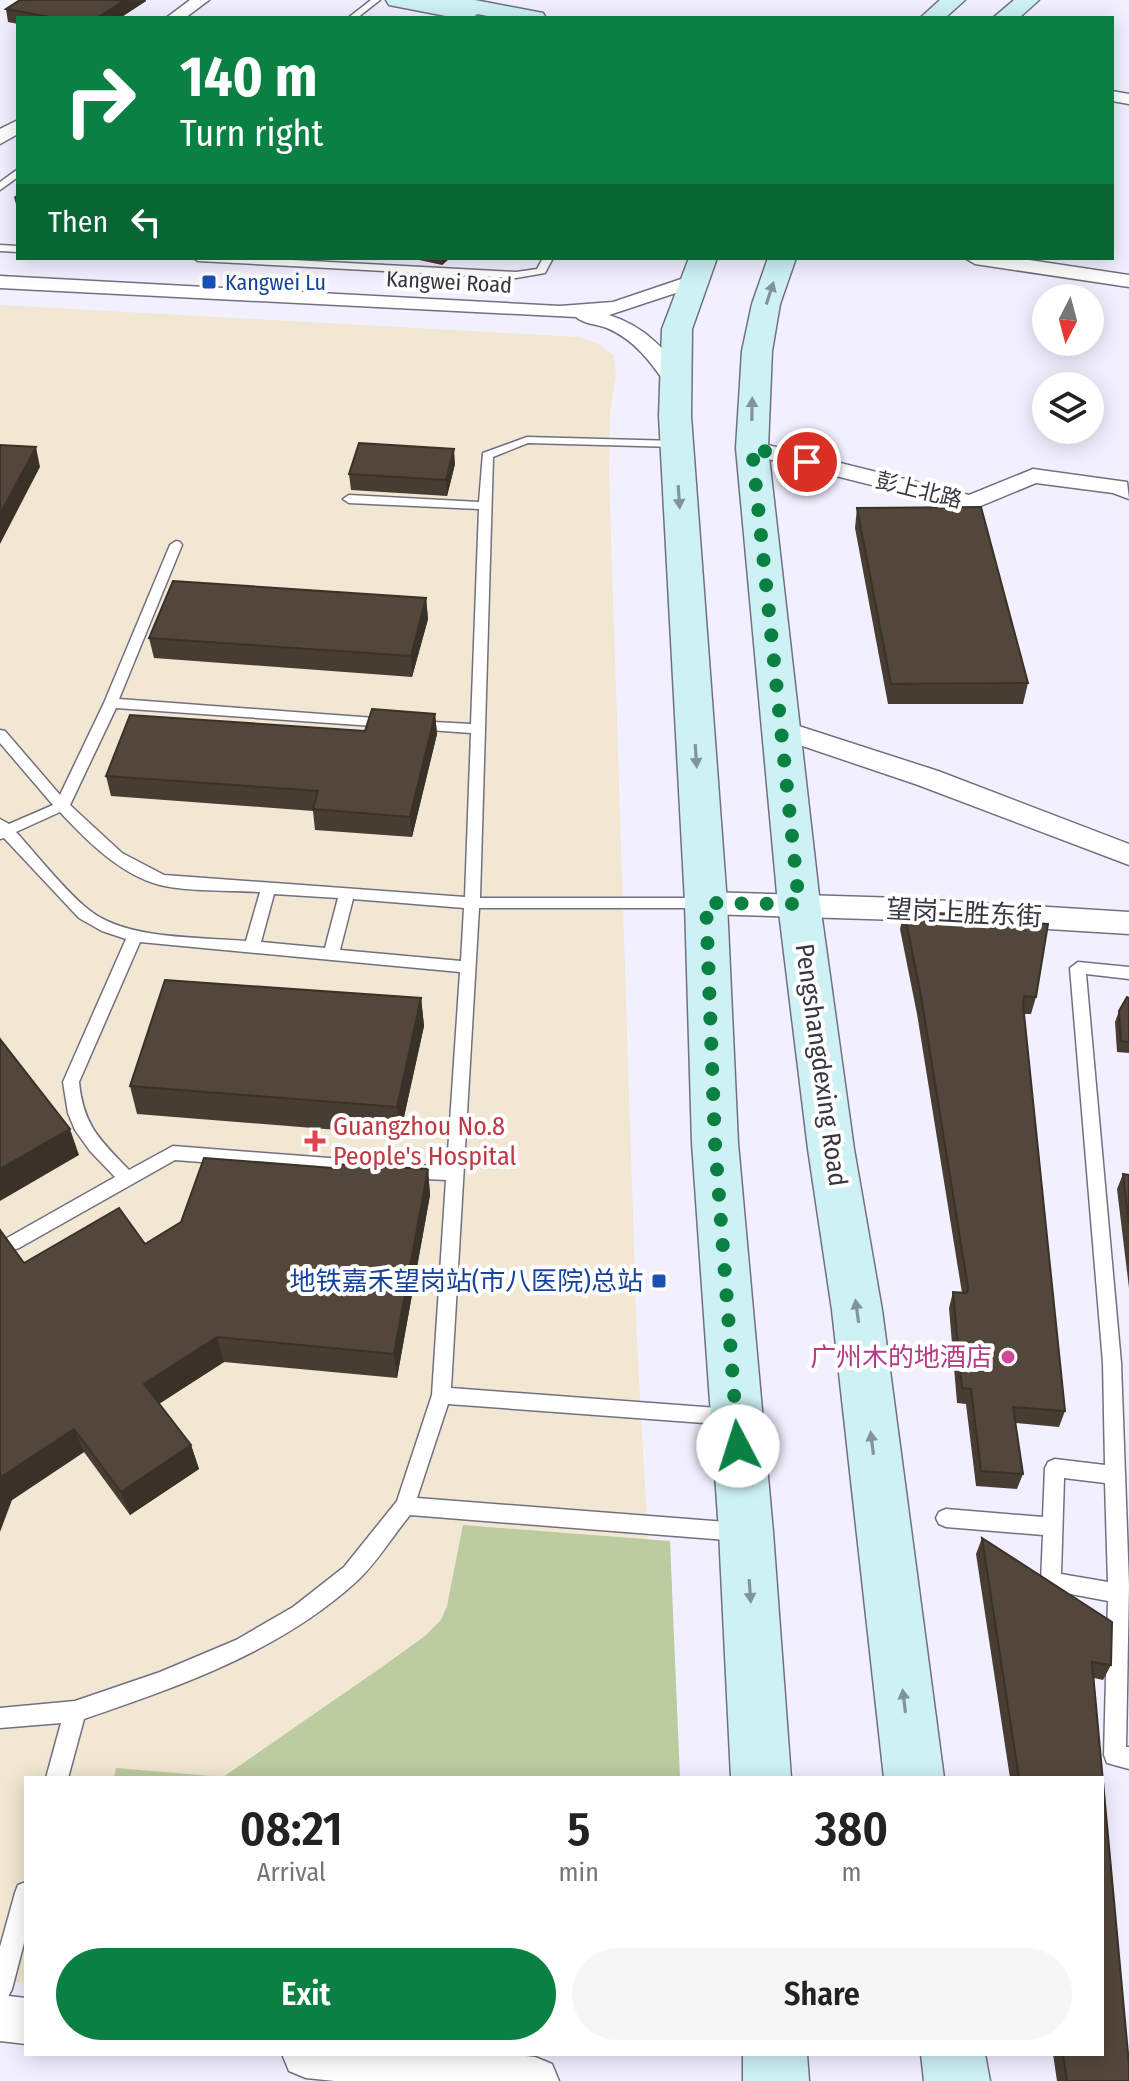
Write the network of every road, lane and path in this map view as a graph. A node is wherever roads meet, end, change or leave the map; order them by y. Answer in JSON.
{"nodes":[{"id":1,"x":201,"y":0,"type":"edge"},
{"id":2,"x":376,"y":0,"type":"edge"},
{"id":3,"x":397,"y":0,"type":"edge"},
{"id":4,"x":438,"y":0,"type":"edge"},
{"id":5,"x":954,"y":0,"type":"edge"},
{"id":6,"x":1028,"y":0,"type":"edge"},
{"id":7,"x":177,"y":16,"type":"edge"},
{"id":8,"x":355,"y":16,"type":"edge"},
{"id":9,"x":482,"y":16,"type":"edge"},
{"id":10,"x":524,"y":16,"type":"edge"},
{"id":11,"x":934,"y":16,"type":"edge"},
{"id":12,"x":1007,"y":16,"type":"edge"},
{"id":13,"x":16,"y":174,"type":"edge"},
{"id":14,"x":0,"y":187,"type":"edge"},
{"id":15,"x":278,"y":260,"type":"edge"},
{"id":16,"x":547,"y":260,"type":"edge"},
{"id":17,"x":781,"y":260,"type":"edge"},
{"id":18,"x":988,"y":260,"type":"edge"},
{"id":19,"x":698,"y":270,"type":"edge"},
{"id":20,"x":1129,"y":281,"type":"edge"},
{"id":21,"x":0,"y":282,"type":"edge"},
{"id":22,"x":560,"y":312,"type":"junction"},
{"id":23,"x":676,"y":382,"type":"junction"},
{"id":24,"x":676,"y":444,"type":"junction"},
{"id":25,"x":752,"y":448,"type":"junction"},
{"id":26,"x":1129,"y":492,"type":"edge"},
{"id":27,"x":349,"y":499,"type":"dead end"},
{"id":28,"x":487,"y":506,"type":"junction"},
{"id":29,"x":176,"y":545,"type":"dead end"},
{"id":30,"x":111,"y":703,"type":"junction"},
{"id":31,"x":478,"y":729,"type":"junction"},
{"id":32,"x":780,"y":729,"type":"junction"},
{"id":33,"x":0,"y":734,"type":"edge"},
{"id":34,"x":62,"y":806,"type":"junction"},
{"id":35,"x":2,"y":829,"type":"edge"},
{"id":36,"x":1129,"y":855,"type":"edge"},
{"id":37,"x":268,"y":889,"type":"junction"},
{"id":38,"x":346,"y":896,"type":"junction"},
{"id":39,"x":472,"y":903,"type":"junction"},
{"id":40,"x":706,"y":903,"type":"junction"},
{"id":41,"x":799,"y":904,"type":"junction"},
{"id":42,"x":1129,"y":923,"type":"edge"},
{"id":43,"x":135,"y":936,"type":"junction"},
{"id":44,"x":252,"y":947,"type":"junction"},
{"id":45,"x":331,"y":954,"type":"junction"},
{"id":46,"x":468,"y":967,"type":"junction"},
{"id":47,"x":1129,"y":973,"type":"edge"},
{"id":48,"x":455,"y":1174,"type":"junction"},
{"id":49,"x":127,"y":1179,"type":"junction"},
{"id":50,"x":13,"y":1243,"type":"edge"},
{"id":51,"x":441,"y":1395,"type":"junction"},
{"id":52,"x":735,"y":1417,"type":"junction"},
{"id":53,"x":1115,"y":1475,"type":"junction"},
{"id":54,"x":405,"y":1506,"type":"junction"},
{"id":55,"x":946,"y":1518,"type":"dead end"},
{"id":56,"x":1051,"y":1527,"type":"junction"},
{"id":57,"x":746,"y":1532,"type":"junction"},
{"id":58,"x":1123,"y":1594,"type":"edge"},
{"id":59,"x":75,"y":1711,"type":"junction"},
{"id":60,"x":0,"y":1718,"type":"edge"},
{"id":61,"x":1129,"y":1758,"type":"edge"},
{"id":62,"x":58,"y":1776,"type":"edge"},
{"id":63,"x":761,"y":1776,"type":"edge"},
{"id":64,"x":914,"y":1776,"type":"edge"},
{"id":65,"x":24,"y":1900,"type":"edge"},
{"id":66,"x":0,"y":1989,"type":"edge"},
{"id":67,"x":0,"y":2018,"type":"edge"},
{"id":68,"x":24,"y":2021,"type":"edge"},
{"id":69,"x":323,"y":2056,"type":"edge"},
{"id":70,"x":775,"y":2056,"type":"edge"},
{"id":71,"x":953,"y":2056,"type":"edge"},
{"id":72,"x":535,"y":2081,"type":"edge"},
{"id":73,"x":776,"y":2081,"type":"edge"},
{"id":74,"x":957,"y":2081,"type":"edge"}],
"edges":[{"from":1,"to":7,"type":"street"},
{"from":2,"to":8,"type":"lane"},
{"from":3,"to":9,"type":"street"},
{"from":4,"to":10,"type":"street"},
{"from":5,"to":11,"type":"street"},
{"from":6,"to":12,"type":"street"},
{"from":13,"to":14,"type":"lane"},
{"from":15,"to":16,"type":"lane"},
{"from":25,"to":17,"type":"street","name":"Pengshangdexing Road","one_way":true},
{"from":18,"to":20,"type":"street"},
{"from":19,"to":22,"type":"street"},
{"from":19,"to":23,"type":"street"},
{"from":21,"to":22,"type":"street","name":"Kangwei Road"},
{"from":22,"to":23,"type":"street"},
{"from":23,"to":24,"type":"street"},
{"from":24,"to":28,"type":"lane"},
{"from":24,"to":40,"type":"street","one_way":true},
{"from":25,"to":26,"type":"street","name":"彭上北路"},
{"from":25,"to":32,"type":"street","name":"Pengshangdexing Road"},
{"from":27,"to":28,"type":"lane"},
{"from":28,"to":31,"type":"lane"},
{"from":29,"to":30,"type":"lane"},
{"from":30,"to":31,"type":"lane"},
{"from":30,"to":34,"type":"lane"},
{"from":31,"to":39,"type":"lane"},
{"from":32,"to":36,"type":"street"},
{"from":32,"to":41,"type":"street","name":"Pengshangdexing Road"},
{"from":33,"to":34,"type":"lane"},
{"from":34,"to":35,"type":"lane"},
{"from":34,"to":37,"type":"lane"},
{"from":35,"to":43,"type":"lane"},
{"from":37,"to":38,"type":"lane"},
{"from":37,"to":44,"type":"lane"},
{"from":38,"to":39,"type":"lane"},
{"from":38,"to":45,"type":"lane"},
{"from":39,"to":40,"type":"lane"},
{"from":39,"to":46,"type":"lane"},
{"from":40,"to":41,"type":"street","name":"望岗上胜东街"},
{"from":40,"to":52,"type":"street"},
{"from":41,"to":42,"type":"street","name":"望岗上胜东街"},
{"from":64,"to":41,"type":"street","name":"Pengshangdexing Road","one_way":true},
{"from":43,"to":44,"type":"lane"},
{"from":43,"to":49,"type":"lane"},
{"from":44,"to":45,"type":"lane"},
{"from":45,"to":46,"type":"lane"},
{"from":46,"to":48,"type":"lane"},
{"from":47,"to":53,"type":"lane"},
{"from":48,"to":49,"type":"lane"},
{"from":48,"to":51,"type":"lane"},
{"from":49,"to":50,"type":"lane"},
{"from":51,"to":52,"type":"lane"},
{"from":51,"to":54,"type":"lane"},
{"from":52,"to":57,"type":"street"},
{"from":53,"to":56,"type":"lane"},
{"from":53,"to":58,"type":"lane"},
{"from":54,"to":57,"type":"lane"},
{"from":54,"to":59,"type":"lane"},
{"from":55,"to":56,"type":"lane"},
{"from":56,"to":58,"type":"lane"},
{"from":57,"to":63,"type":"street","one_way":true},
{"from":58,"to":61,"type":"lane"},
{"from":59,"to":60,"type":"lane"},
{"from":59,"to":62,"type":"lane"},
{"from":65,"to":66,"type":"lane"},
{"from":67,"to":68,"type":"street"},
{"from":69,"to":72,"type":"street"},
{"from":70,"to":73,"type":"street"},
{"from":71,"to":74,"type":"street"}]}
